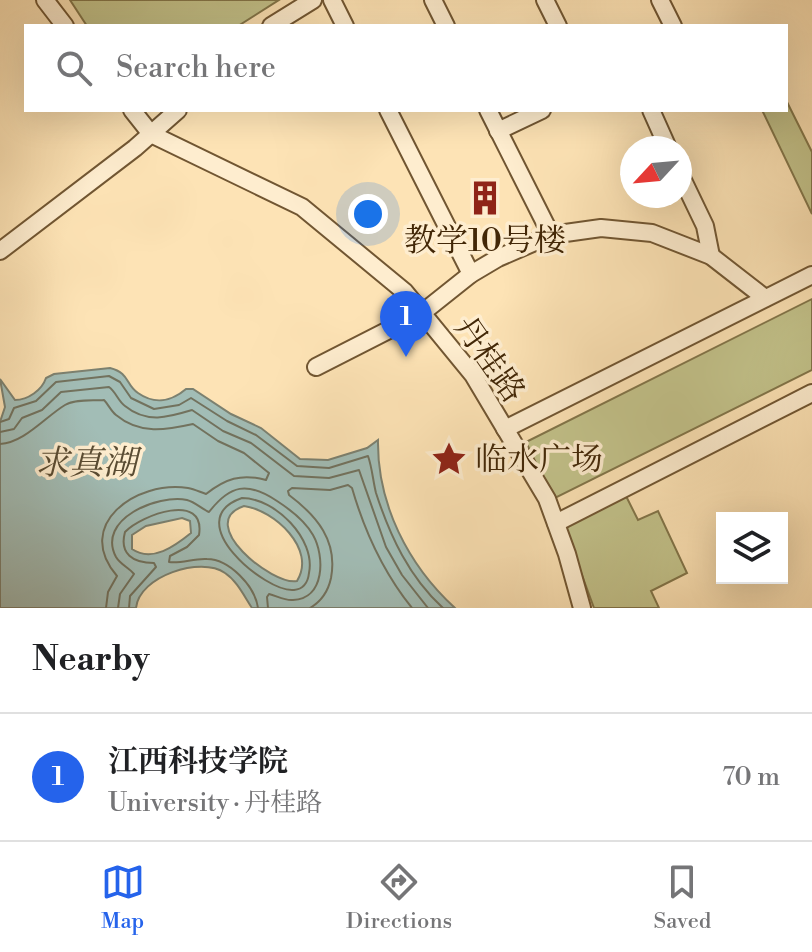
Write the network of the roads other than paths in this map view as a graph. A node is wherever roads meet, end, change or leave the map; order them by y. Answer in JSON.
{"nodes":[{"id":1,"x":45,"y":0,"type":"edge"},
{"id":2,"x":313,"y":0,"type":"edge"},
{"id":3,"x":332,"y":0,"type":"edge"},
{"id":4,"x":433,"y":0,"type":"edge"},
{"id":5,"x":545,"y":0,"type":"edge"},
{"id":6,"x":660,"y":0,"type":"edge"},
{"id":7,"x":63,"y":24,"type":"edge"},
{"id":8,"x":274,"y":24,"type":"edge"},
{"id":9,"x":344,"y":24,"type":"edge"},
{"id":10,"x":445,"y":24,"type":"edge"},
{"id":11,"x":557,"y":24,"type":"edge"},
{"id":12,"x":672,"y":24,"type":"edge"},
{"id":13,"x":134,"y":112,"type":"edge"},
{"id":14,"x":176,"y":112,"type":"edge"},
{"id":15,"x":389,"y":112,"type":"edge"},
{"id":16,"x":489,"y":112,"type":"edge"},
{"id":17,"x":538,"y":112,"type":"edge"},
{"id":18,"x":652,"y":112,"type":"edge"},
{"id":19,"x":498,"y":131,"type":"junction"},
{"id":20,"x":151,"y":134,"type":"junction"},
{"id":21,"x":663,"y":136,"type":"edge"},
{"id":22,"x":692,"y":199,"type":"edge"},
{"id":23,"x":551,"y":235,"type":"junction"},
{"id":24,"x":0,"y":251,"type":"edge"},
{"id":25,"x":711,"y":256,"type":"junction"},
{"id":26,"x":471,"y":274,"type":"junction"},
{"id":27,"x":812,"y":275,"type":"edge"},
{"id":28,"x":765,"y":298,"type":"junction"},
{"id":29,"x":422,"y":313,"type":"junction"},
{"id":30,"x":316,"y":367,"type":"dead end"},
{"id":31,"x":812,"y":393,"type":"edge"},
{"id":32,"x":505,"y":429,"type":"junction"},
{"id":33,"x":556,"y":523,"type":"junction"},
{"id":34,"x":582,"y":608,"type":"edge"}],
"edges":[{"from":1,"to":7,"type":"street"},
{"from":2,"to":8,"type":"street"},
{"from":3,"to":9,"type":"street"},
{"from":4,"to":10,"type":"street"},
{"from":5,"to":11,"type":"street"},
{"from":6,"to":12,"type":"street"},
{"from":13,"to":20,"type":"street"},
{"from":14,"to":20,"type":"street"},
{"from":15,"to":26,"type":"street"},
{"from":16,"to":19,"type":"street"},
{"from":17,"to":19,"type":"street"},
{"from":18,"to":21,"type":"street"},
{"from":19,"to":23,"type":"street"},
{"from":20,"to":24,"type":"street"},
{"from":20,"to":29,"type":"street","name":"丹桂路"},
{"from":22,"to":25,"type":"street"},
{"from":23,"to":25,"type":"street"},
{"from":23,"to":26,"type":"street"},
{"from":25,"to":28,"type":"street"},
{"from":26,"to":29,"type":"street"},
{"from":27,"to":28,"type":"street"},
{"from":28,"to":32,"type":"street"},
{"from":29,"to":30,"type":"street"},
{"from":29,"to":32,"type":"street","name":"丹桂路"},
{"from":31,"to":33,"type":"street"},
{"from":32,"to":33,"type":"street","name":"丹桂路"},
{"from":33,"to":34,"type":"street","name":"丹桂路"}]}
